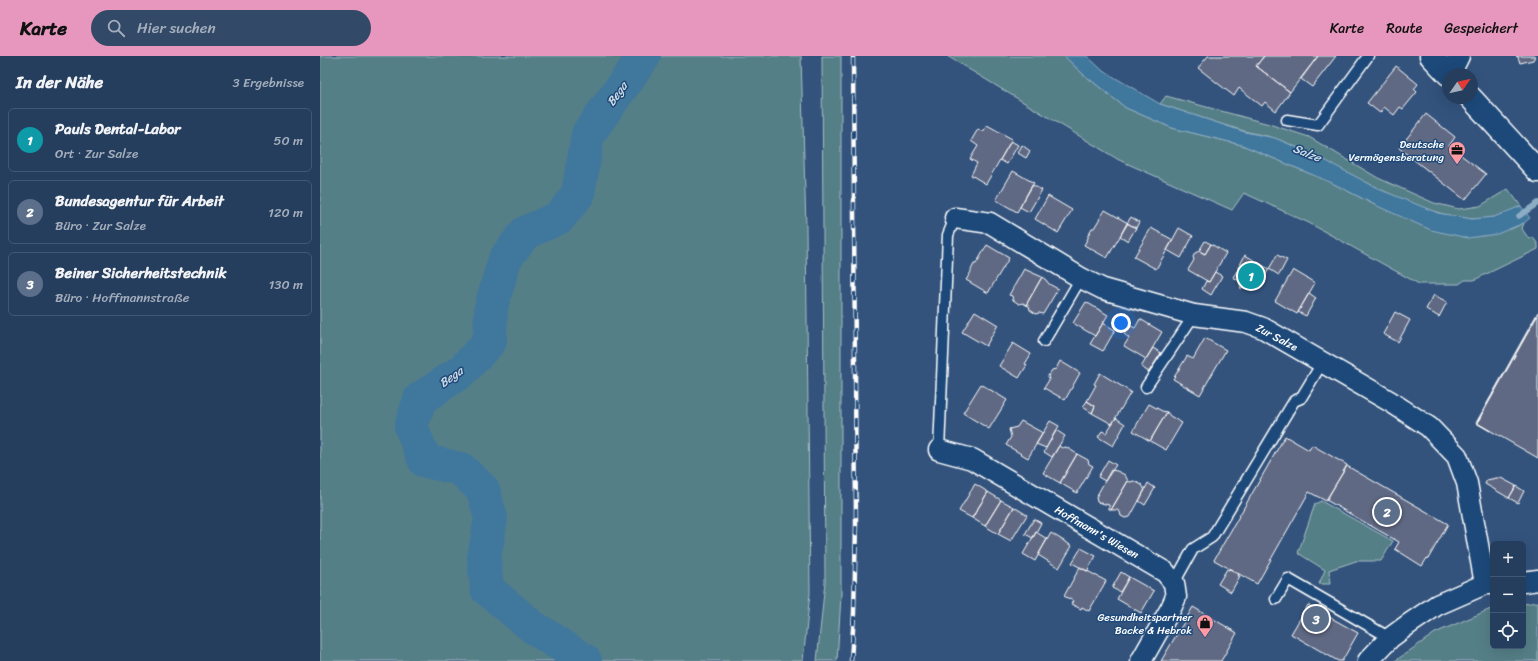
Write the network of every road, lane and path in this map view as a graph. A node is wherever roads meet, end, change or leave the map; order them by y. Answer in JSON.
{"nodes":[{"id":1,"x":1368,"y":56,"type":"edge"},
{"id":2,"x":1431,"y":56,"type":"edge"},
{"id":3,"x":1460,"y":56,"type":"edge"},
{"id":4,"x":1443,"y":68,"type":"edge"},
{"id":5,"x":1453,"y":68,"type":"edge"},
{"id":6,"x":1477,"y":104,"type":"edge"},
{"id":7,"x":1287,"y":120,"type":"dead end"},
{"id":8,"x":1538,"y":171,"type":"edge"},
{"id":9,"x":954,"y":218,"type":"joint"},
{"id":10,"x":1081,"y":278,"type":"junction"},
{"id":11,"x":1194,"y":315,"type":"junction"},
{"id":12,"x":1044,"y":341,"type":"dead end"},
{"id":13,"x":1322,"y":363,"type":"junction"},
{"id":14,"x":1146,"y":387,"type":"dead end"},
{"id":15,"x":939,"y":450,"type":"joint"},
{"id":16,"x":1538,"y":580,"type":"edge"},
{"id":17,"x":1526,"y":582,"type":"edge"},
{"id":18,"x":1174,"y":583,"type":"junction"},
{"id":19,"x":1489,"y":584,"type":"edge"},
{"id":20,"x":1276,"y":599,"type":"dead end"},
{"id":21,"x":1390,"y":638,"type":"junction"},
{"id":22,"x":1141,"y":661,"type":"edge"},
{"id":23,"x":1368,"y":661,"type":"edge"}],
"edges":[{"from":1,"to":7,"type":"lane"},
{"from":2,"to":4,"type":"main road"},
{"from":3,"to":5,"type":"street"},
{"from":6,"to":8,"type":"main road"},
{"from":9,"to":10,"type":"street","name":"Zur Salze"},
{"from":9,"to":15,"type":"lane"},
{"from":10,"to":11,"type":"street","name":"Zur Salze"},
{"from":10,"to":12,"type":"lane"},
{"from":11,"to":13,"type":"street","name":"Zur Salze"},
{"from":11,"to":14,"type":"lane"},
{"from":13,"to":18,"type":"lane"},
{"from":13,"to":19,"type":"street","name":"Zur Salze"},
{"from":15,"to":18,"type":"street","name":"Hoffmann's Wiesen"},
{"from":16,"to":17,"type":"street"},
{"from":18,"to":22,"type":"street"},
{"from":19,"to":21,"type":"street"},
{"from":20,"to":21,"type":"lane"},
{"from":21,"to":23,"type":"street"}]}
